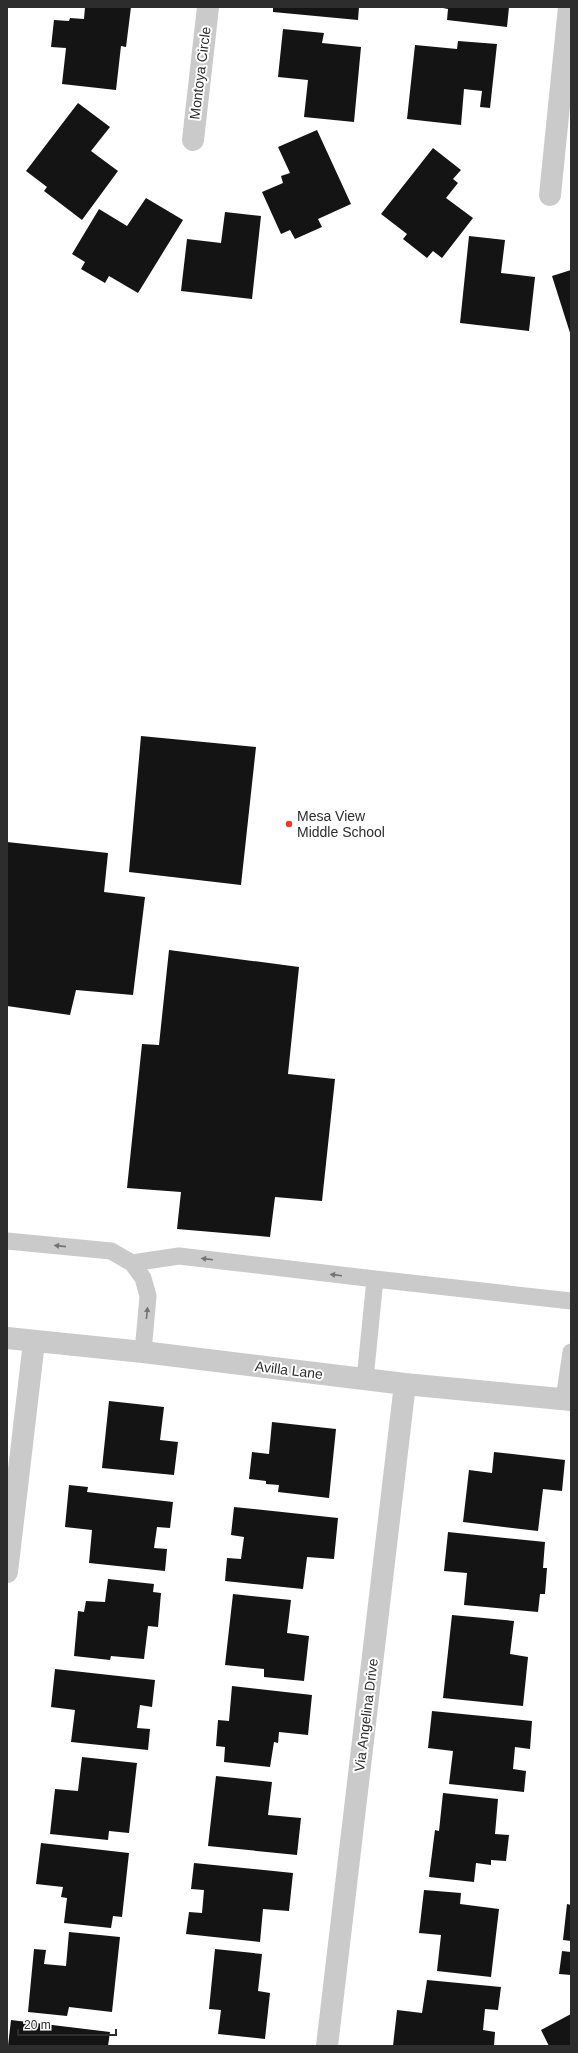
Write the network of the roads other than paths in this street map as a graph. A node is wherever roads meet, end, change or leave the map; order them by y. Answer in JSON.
{"nodes":[{"id":1,"x":208,"y":7,"type":"edge"},
{"id":2,"x":569,"y":7,"type":"edge"},
{"id":3,"x":193,"y":140,"type":"dead end"},
{"id":4,"x":550,"y":195,"type":"dead end"},
{"id":5,"x":7,"y":1241,"type":"edge"},
{"id":6,"x":132,"y":1263,"type":"junction"},
{"id":7,"x":375,"y":1280,"type":"junction"},
{"id":8,"x":571,"y":1301,"type":"edge"},
{"id":9,"x":7,"y":1338,"type":"edge"},
{"id":10,"x":34,"y":1342,"type":"junction"},
{"id":11,"x":142,"y":1352,"type":"junction"},
{"id":12,"x":571,"y":1352,"type":"edge"},
{"id":13,"x":365,"y":1379,"type":"junction"},
{"id":14,"x":405,"y":1384,"type":"junction"},
{"id":15,"x":568,"y":1399,"type":"edge"},
{"id":16,"x":7,"y":1572,"type":"edge"},
{"id":17,"x":327,"y":2046,"type":"edge"}],
"edges":[{"from":1,"to":3,"type":"street","name":"Montoya Circle"},
{"from":2,"to":4,"type":"street"},
{"from":6,"to":5,"type":"lane","one_way":true},
{"from":7,"to":6,"type":"lane","one_way":true},
{"from":11,"to":6,"type":"lane","one_way":true},
{"from":7,"to":8,"type":"lane"},
{"from":7,"to":13,"type":"lane"},
{"from":9,"to":10,"type":"street","name":"Avilla Lane"},
{"from":10,"to":11,"type":"street","name":"Avilla Lane"},
{"from":10,"to":16,"type":"street"},
{"from":11,"to":13,"type":"street","name":"Avilla Lane"},
{"from":12,"to":15,"type":"lane"},
{"from":13,"to":14,"type":"street","name":"Avilla Lane"},
{"from":14,"to":15,"type":"street","name":"Avilla Lane"},
{"from":14,"to":17,"type":"street","name":"Via Angelina Drive"}]}
